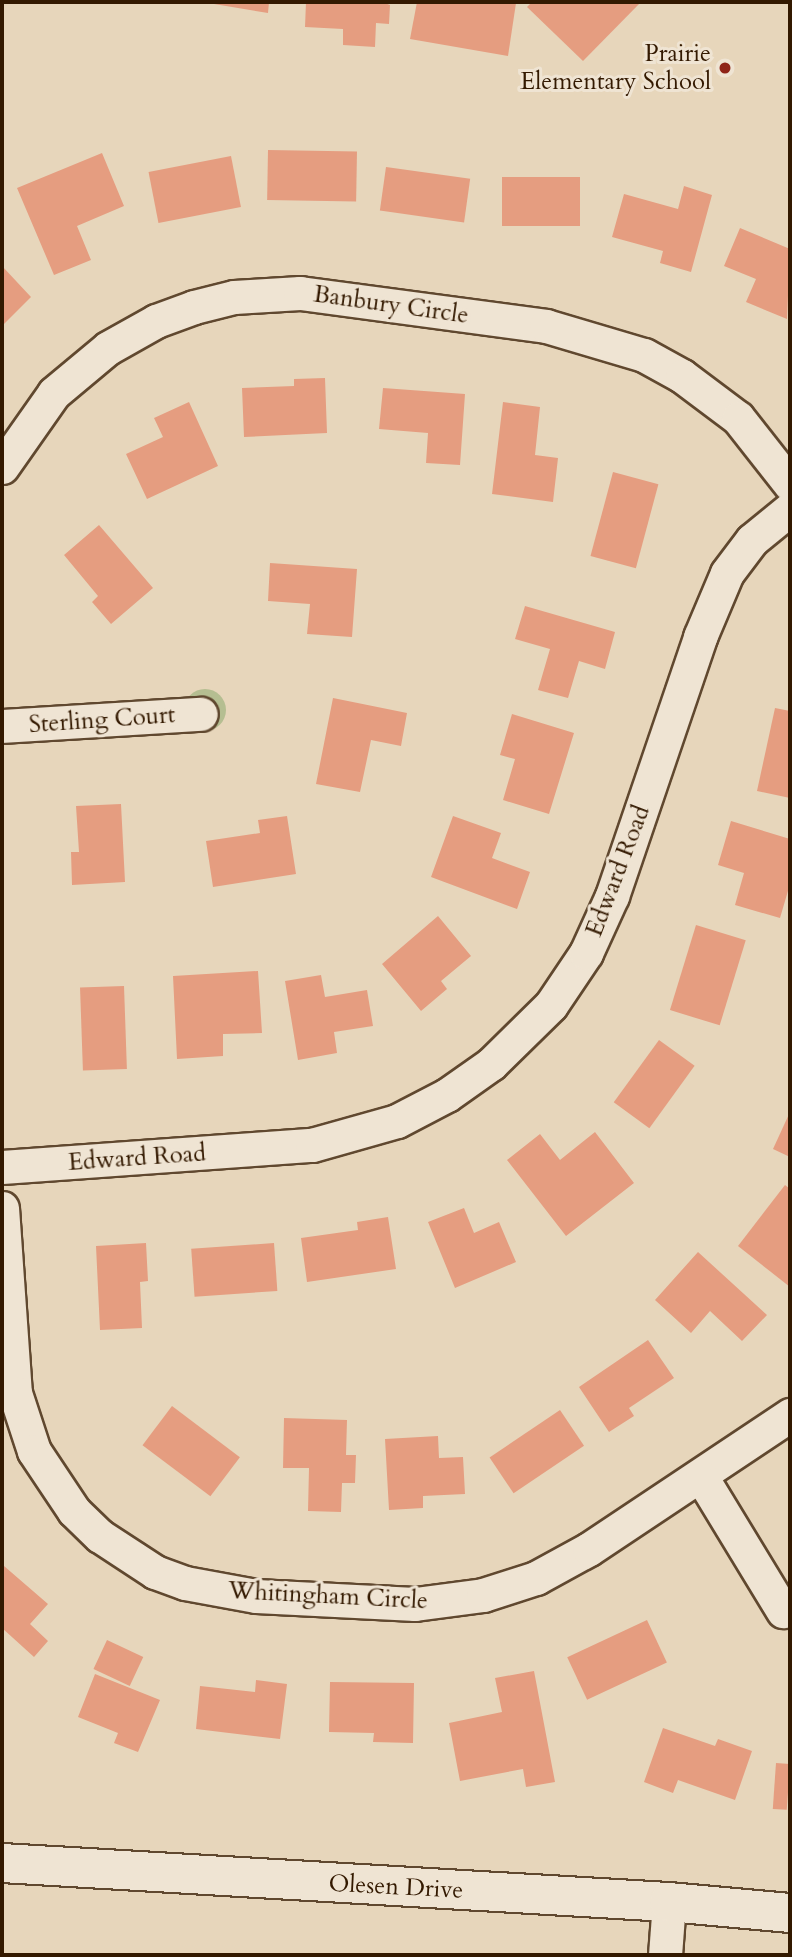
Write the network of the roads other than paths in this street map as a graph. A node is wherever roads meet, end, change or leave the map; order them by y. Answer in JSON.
{"nodes":[{"id":1,"x":2,"y":467,"type":"edge"},
{"id":2,"x":790,"y":484,"type":"edge"},
{"id":3,"x":790,"y":509,"type":"edge"},
{"id":4,"x":201,"y":714,"type":"dead end"},
{"id":5,"x":2,"y":726,"type":"edge"},
{"id":6,"x":2,"y":1167,"type":"edge"},
{"id":7,"x":2,"y":1208,"type":"edge"},
{"id":8,"x":790,"y":1416,"type":"edge"},
{"id":9,"x":702,"y":1478,"type":"junction"},
{"id":10,"x":783,"y":1611,"type":"dead end"},
{"id":11,"x":2,"y":1863,"type":"edge"},
{"id":12,"x":669,"y":1902,"type":"junction"},
{"id":13,"x":790,"y":1913,"type":"edge"},
{"id":14,"x":665,"y":1955,"type":"edge"}],
"edges":[{"from":1,"to":2,"type":"street","name":"Banbury Circle"},
{"from":3,"to":6,"type":"street","name":"Edward Road"},
{"from":4,"to":5,"type":"street","name":"Sterling Court"},
{"from":7,"to":9,"type":"street","name":"Whitingham Circle"},
{"from":8,"to":9,"type":"street","name":"Whitingham Circle"},
{"from":9,"to":10,"type":"street"},
{"from":11,"to":12,"type":"street","name":"Olesen Drive"},
{"from":12,"to":13,"type":"street","name":"Olesen Drive"},
{"from":12,"to":14,"type":"street"}]}
